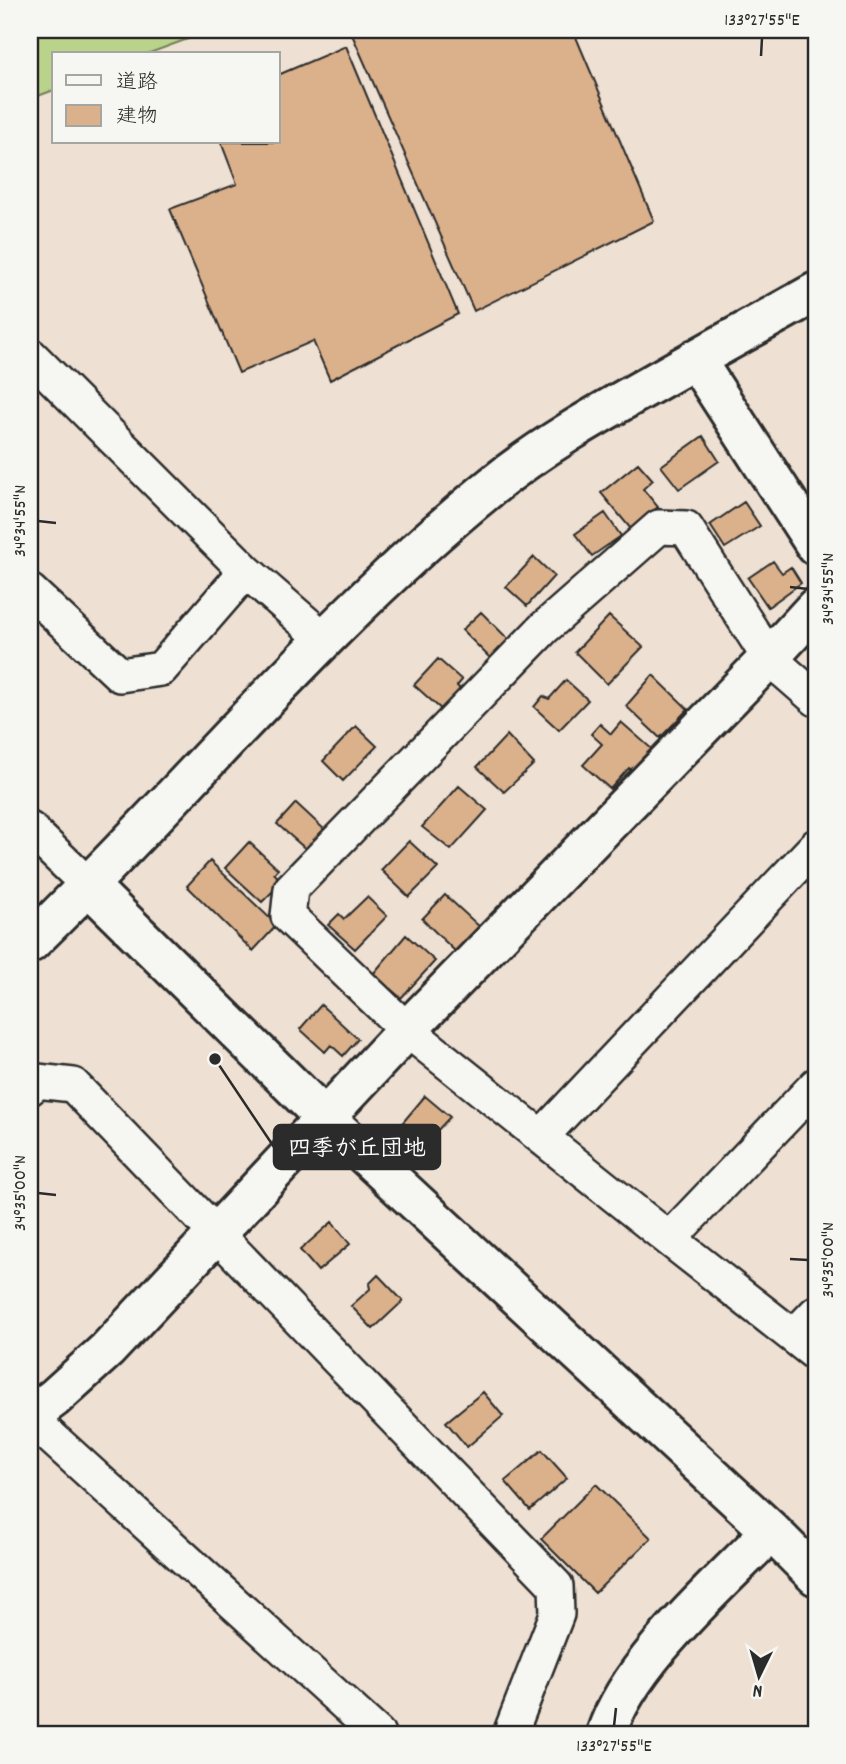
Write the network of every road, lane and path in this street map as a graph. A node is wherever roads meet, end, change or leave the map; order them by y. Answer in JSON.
{"nodes":[{"id":1,"x":816,"y":292,"type":"edge"},
{"id":2,"x":31,"y":357,"type":"edge"},
{"id":3,"x":695,"y":359,"type":"junction"},
{"id":4,"x":816,"y":546,"type":"edge"},
{"id":5,"x":246,"y":570,"type":"junction"},
{"id":6,"x":30,"y":591,"type":"edge"},
{"id":7,"x":816,"y":607,"type":"edge"},
{"id":8,"x":323,"y":638,"type":"junction"},
{"id":9,"x":769,"y":658,"type":"junction"},
{"id":10,"x":816,"y":699,"type":"edge"},
{"id":11,"x":30,"y":830,"type":"edge"},
{"id":12,"x":816,"y":846,"type":"edge"},
{"id":13,"x":89,"y":886,"type":"junction"},
{"id":14,"x":30,"y":943,"type":"edge"},
{"id":15,"x":407,"y":1030,"type":"junction"},
{"id":16,"x":816,"y":1085,"type":"edge"},
{"id":17,"x":30,"y":1088,"type":"edge"},
{"id":18,"x":324,"y":1117,"type":"junction"},
{"id":19,"x":541,"y":1137,"type":"junction"},
{"id":20,"x":216,"y":1235,"type":"junction"},
{"id":21,"x":669,"y":1240,"type":"junction"},
{"id":22,"x":809,"y":1334,"type":"edge"},
{"id":23,"x":30,"y":1417,"type":"edge"},
{"id":24,"x":771,"y":1531,"type":"junction"},
{"id":25,"x":816,"y":1576,"type":"edge"},
{"id":26,"x":378,"y":1734,"type":"edge"},
{"id":27,"x":510,"y":1734,"type":"edge"},
{"id":28,"x":606,"y":1734,"type":"edge"}],
"edges":[{"from":1,"to":3,"type":"street"},
{"from":2,"to":5,"type":"street"},
{"from":3,"to":4,"type":"street"},
{"from":3,"to":8,"type":"street"},
{"from":5,"to":6,"type":"street"},
{"from":5,"to":8,"type":"street"},
{"from":7,"to":9,"type":"street"},
{"from":8,"to":13,"type":"street"},
{"from":9,"to":10,"type":"street"},
{"from":9,"to":15,"type":"street"},
{"from":9,"to":15,"type":"street"},
{"from":11,"to":13,"type":"street"},
{"from":12,"to":19,"type":"street"},
{"from":13,"to":14,"type":"street"},
{"from":13,"to":18,"type":"street"},
{"from":15,"to":18,"type":"street"},
{"from":15,"to":19,"type":"street"},
{"from":16,"to":21,"type":"street"},
{"from":17,"to":20,"type":"street"},
{"from":18,"to":20,"type":"street"},
{"from":18,"to":24,"type":"street"},
{"from":19,"to":21,"type":"street"},
{"from":20,"to":23,"type":"street"},
{"from":20,"to":27,"type":"street"},
{"from":21,"to":22,"type":"street"},
{"from":23,"to":26,"type":"street"},
{"from":24,"to":25,"type":"street"},
{"from":24,"to":28,"type":"street"}]}
